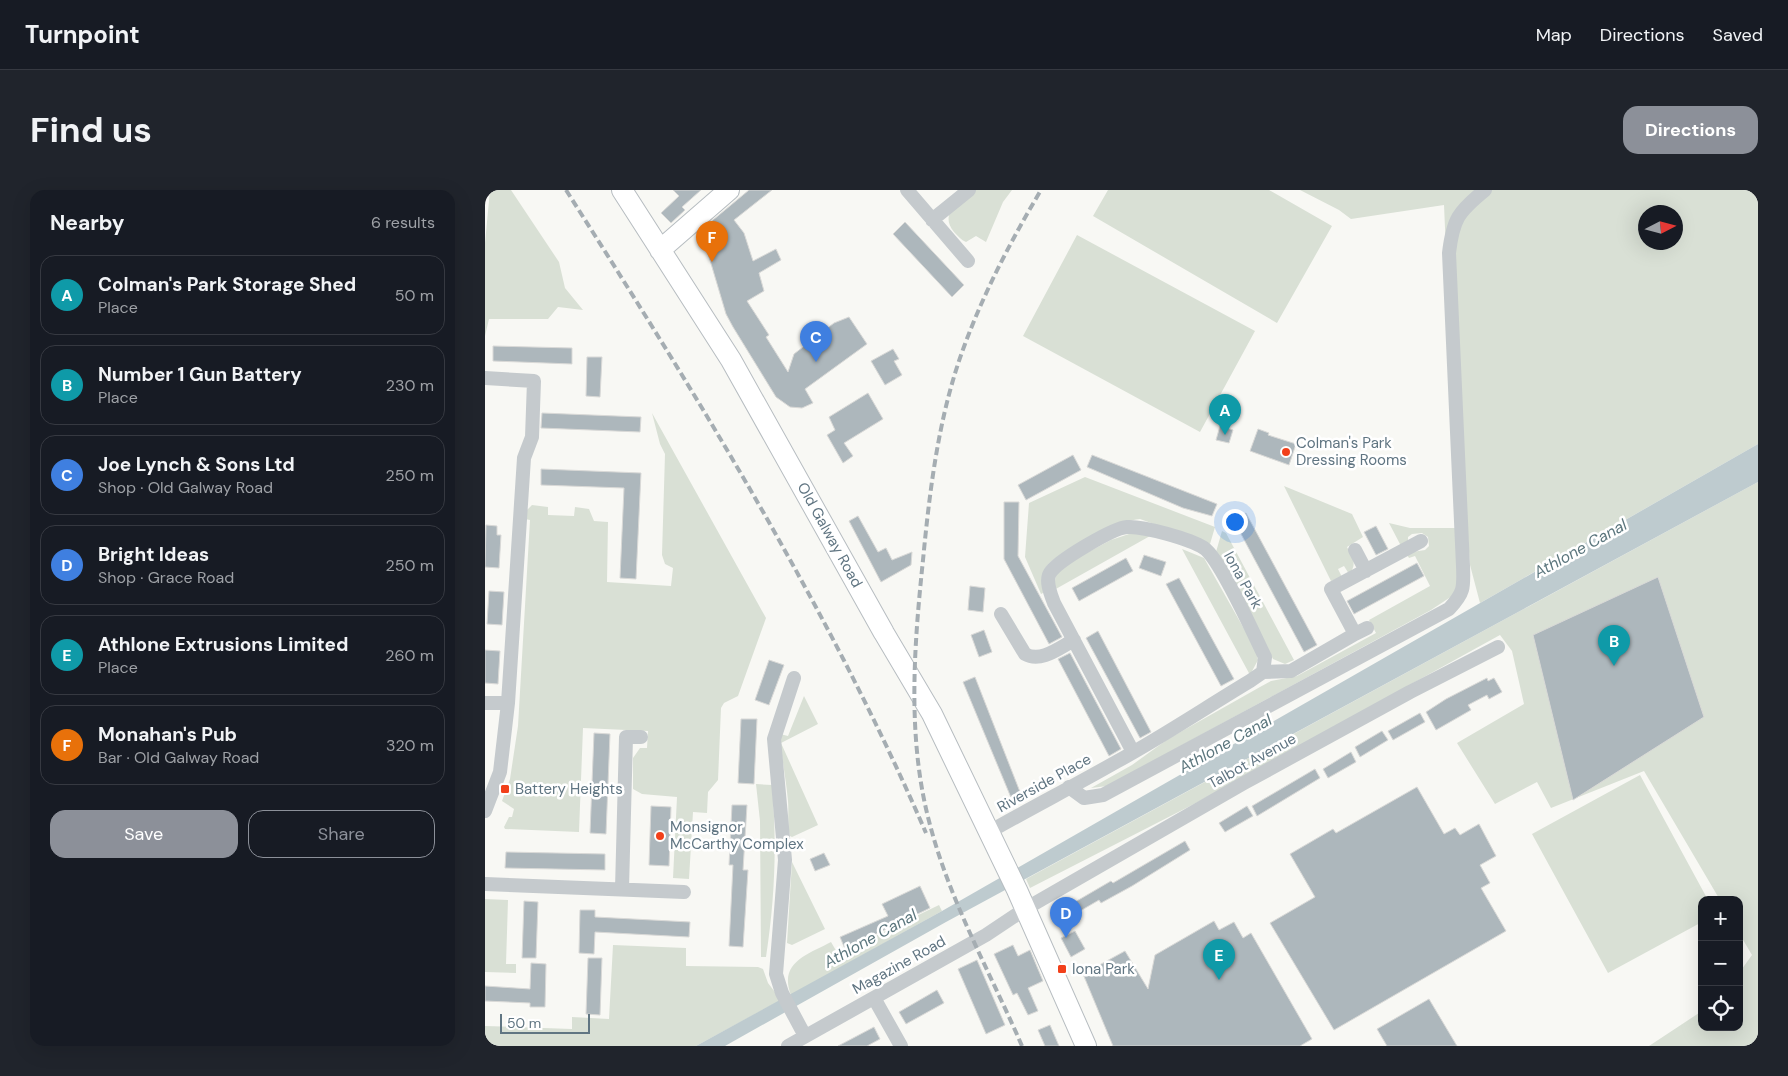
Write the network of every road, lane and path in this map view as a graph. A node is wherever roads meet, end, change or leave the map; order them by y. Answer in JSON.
{"nodes":[{"id":1,"x":622,"y":190,"type":"edge"},
{"id":2,"x":729,"y":190,"type":"edge"},
{"id":3,"x":907,"y":190,"type":"edge"},
{"id":4,"x":969,"y":190,"type":"edge"},
{"id":5,"x":1485,"y":190,"type":"edge"},
{"id":6,"x":932,"y":220,"type":"junction"},
{"id":7,"x":660,"y":250,"type":"junction"},
{"id":8,"x":968,"y":261,"type":"dead end"},
{"id":9,"x":485,"y":378,"type":"edge"},
{"id":10,"x":1421,"y":541,"type":"dead end"},
{"id":11,"x":1355,"y":550,"type":"dead end"},
{"id":12,"x":1366,"y":571,"type":"junction"},
{"id":13,"x":1001,"y":614,"type":"dead end"},
{"id":14,"x":1074,"y":640,"type":"junction"},
{"id":15,"x":1499,"y":647,"type":"dead end"},
{"id":16,"x":1263,"y":672,"type":"junction"},
{"id":17,"x":794,"y":678,"type":"dead end"},
{"id":18,"x":485,"y":703,"type":"edge"},
{"id":19,"x":508,"y":703,"type":"junction"},
{"id":20,"x":641,"y":737,"type":"dead end"},
{"id":21,"x":1133,"y":752,"type":"junction"},
{"id":22,"x":1069,"y":786,"type":"junction"},
{"id":23,"x":485,"y":811,"type":"edge"},
{"id":24,"x":989,"y":832,"type":"junction"},
{"id":25,"x":485,"y":884,"type":"edge"},
{"id":26,"x":622,"y":889,"type":"junction"},
{"id":27,"x":684,"y":892,"type":"dead end"},
{"id":28,"x":1025,"y":909,"type":"junction"},
{"id":29,"x":874,"y":998,"type":"junction"},
{"id":30,"x":805,"y":1036,"type":"junction"},
{"id":31,"x":787,"y":1046,"type":"edge"},
{"id":32,"x":901,"y":1046,"type":"edge"},
{"id":33,"x":1086,"y":1046,"type":"edge"}],
"edges":[{"from":1,"to":7,"type":"main road","name":"Old Galway Road"},
{"from":2,"to":7,"type":"main road"},
{"from":3,"to":6,"type":"street"},
{"from":4,"to":6,"type":"street"},
{"from":5,"to":22,"type":"street"},
{"from":6,"to":8,"type":"street"},
{"from":7,"to":24,"type":"main road","name":"Old Galway Road"},
{"from":9,"to":19,"type":"street"},
{"from":10,"to":12,"type":"street"},
{"from":11,"to":12,"type":"street"},
{"from":12,"to":16,"type":"street"},
{"from":13,"to":14,"type":"street"},
{"from":14,"to":16,"type":"street","name":"Iona Park"},
{"from":14,"to":21,"type":"street"},
{"from":15,"to":28,"type":"street","name":"Talbot Avenue"},
{"from":16,"to":21,"type":"street"},
{"from":17,"to":30,"type":"street"},
{"from":18,"to":19,"type":"street"},
{"from":19,"to":23,"type":"street"},
{"from":20,"to":26,"type":"street"},
{"from":21,"to":22,"type":"street","name":"Riverside Place"},
{"from":22,"to":24,"type":"street","name":"Riverside Place"},
{"from":24,"to":28,"type":"main road","name":"Old Galway Road"},
{"from":25,"to":26,"type":"street"},
{"from":26,"to":27,"type":"street"},
{"from":28,"to":29,"type":"street","name":"Magazine Road"},
{"from":28,"to":33,"type":"main road","name":"Old Galway Road"},
{"from":29,"to":30,"type":"street","name":"Magazine Road"},
{"from":29,"to":32,"type":"street"},
{"from":30,"to":31,"type":"street","name":"Magazine Road"}]}
